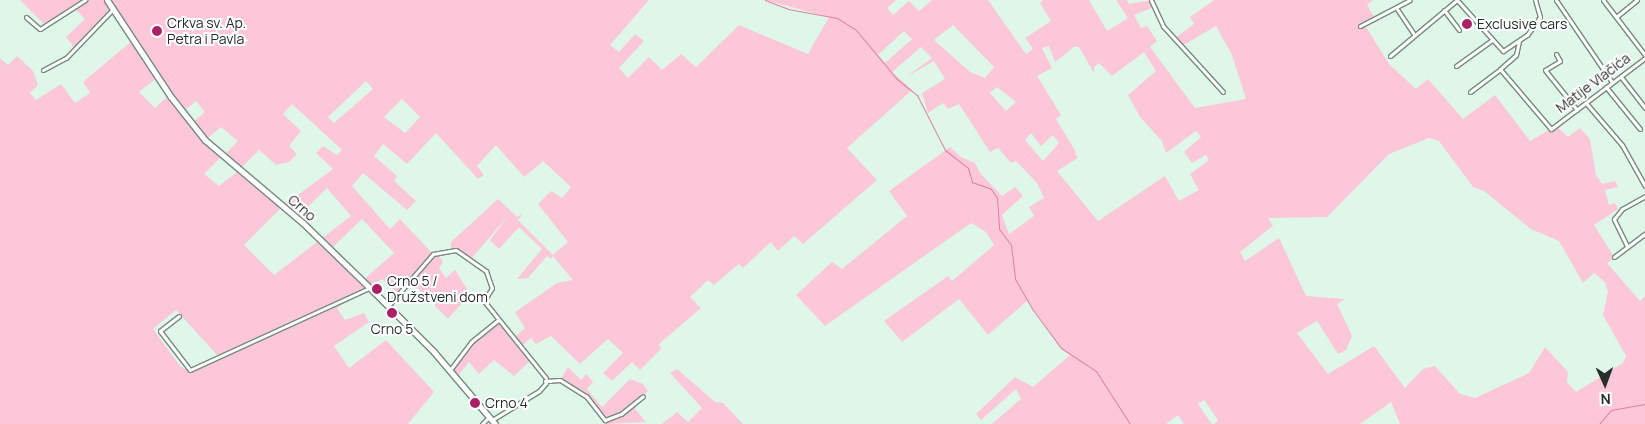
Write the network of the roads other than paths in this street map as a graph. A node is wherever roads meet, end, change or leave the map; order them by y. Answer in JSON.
{"nodes":[{"id":1,"x":85,"y":0,"type":"edge"},
{"id":2,"x":107,"y":0,"type":"edge"},
{"id":3,"x":1151,"y":0,"type":"edge"},
{"id":4,"x":1410,"y":0,"type":"edge"},
{"id":5,"x":1535,"y":0,"type":"edge"},
{"id":6,"x":1556,"y":0,"type":"edge"},
{"id":7,"x":1603,"y":0,"type":"edge"},
{"id":8,"x":1637,"y":0,"type":"edge"},
{"id":9,"x":113,"y":9,"type":"junction"},
{"id":10,"x":1397,"y":9,"type":"junction"},
{"id":11,"x":1444,"y":10,"type":"junction"},
{"id":12,"x":26,"y":17,"type":"dead end"},
{"id":13,"x":1616,"y":17,"type":"junction"},
{"id":14,"x":1360,"y":26,"type":"dead end"},
{"id":15,"x":1459,"y":30,"type":"dead end"},
{"id":16,"x":1413,"y":33,"type":"junction"},
{"id":17,"x":1492,"y":40,"type":"junction"},
{"id":18,"x":1519,"y":41,"type":"junction"},
{"id":19,"x":1556,"y":54,"type":"dead end"},
{"id":20,"x":1390,"y":56,"type":"dead end"},
{"id":21,"x":1645,"y":56,"type":"edge"},
{"id":22,"x":1456,"y":66,"type":"dead end"},
{"id":23,"x":1500,"y":69,"type":"junction"},
{"id":24,"x":43,"y":70,"type":"dead end"},
{"id":25,"x":1621,"y":77,"type":"junction"},
{"id":26,"x":1612,"y":82,"type":"junction"},
{"id":27,"x":1606,"y":87,"type":"junction"},
{"id":28,"x":1223,"y":92,"type":"dead end"},
{"id":29,"x":1470,"y":92,"type":"dead end"},
{"id":30,"x":1586,"y":103,"type":"junction"},
{"id":31,"x":1645,"y":108,"type":"edge"},
{"id":32,"x":1577,"y":110,"type":"junction"},
{"id":33,"x":1640,"y":130,"type":"dead end"},
{"id":34,"x":1645,"y":186,"type":"edge"},
{"id":35,"x":1645,"y":196,"type":"edge"},
{"id":36,"x":1645,"y":234,"type":"edge"},
{"id":37,"x":1627,"y":246,"type":"junction"},
{"id":38,"x":1614,"y":257,"type":"dead end"},
{"id":39,"x":370,"y":288,"type":"junction"},
{"id":40,"x":388,"y":306,"type":"junction"},
{"id":41,"x":179,"y":316,"type":"dead end"},
{"id":42,"x":498,"y":320,"type":"junction"},
{"id":43,"x":450,"y":370,"type":"junction"},
{"id":44,"x":546,"y":378,"type":"junction"},
{"id":45,"x":550,"y":381,"type":"junction"},
{"id":46,"x":546,"y":383,"type":"junction"},
{"id":47,"x":643,"y":396,"type":"dead end"},
{"id":48,"x":492,"y":420,"type":"edge"},
{"id":49,"x":482,"y":424,"type":"edge"}],
"edges":[{"from":1,"to":12,"type":"street"},
{"from":2,"to":9,"type":"street","name":"Crno"},
{"from":3,"to":28,"type":"street"},
{"from":4,"to":10,"type":"street"},
{"from":5,"to":18,"type":"street"},
{"from":6,"to":26,"type":"street"},
{"from":7,"to":13,"type":"street"},
{"from":8,"to":13,"type":"street"},
{"from":9,"to":24,"type":"street"},
{"from":9,"to":39,"type":"street","name":"Crno"},
{"from":10,"to":14,"type":"street"},
{"from":10,"to":16,"type":"street"},
{"from":11,"to":15,"type":"street"},
{"from":11,"to":16,"type":"street"},
{"from":11,"to":17,"type":"street"},
{"from":13,"to":21,"type":"street"},
{"from":16,"to":20,"type":"street"},
{"from":17,"to":18,"type":"street"},
{"from":17,"to":22,"type":"street"},
{"from":18,"to":23,"type":"street"},
{"from":19,"to":32,"type":"street"},
{"from":21,"to":25,"type":"street","name":"Matije Vlačića"},
{"from":23,"to":29,"type":"street"},
{"from":23,"to":32,"type":"street","name":"Matije Vlačića"},
{"from":25,"to":26,"type":"street","name":"Matije Vlačića"},
{"from":25,"to":31,"type":"street"},
{"from":26,"to":27,"type":"street","name":"Matije Vlačića"},
{"from":27,"to":30,"type":"street","name":"Matije Vlačića"},
{"from":27,"to":33,"type":"street"},
{"from":30,"to":32,"type":"street","name":"Matije Vlačića"},
{"from":30,"to":34,"type":"street"},
{"from":35,"to":37,"type":"street"},
{"from":36,"to":37,"type":"street"},
{"from":37,"to":38,"type":"street"},
{"from":39,"to":40,"type":"street","name":"Crno"},
{"from":39,"to":41,"type":"street"},
{"from":40,"to":42,"type":"street"},
{"from":40,"to":43,"type":"street","name":"Crno"},
{"from":42,"to":43,"type":"street"},
{"from":42,"to":44,"type":"street"},
{"from":43,"to":48,"type":"street","name":"Crno"},
{"from":44,"to":45,"type":"street"},
{"from":44,"to":46,"type":"street"},
{"from":45,"to":46,"type":"street"},
{"from":45,"to":47,"type":"street"},
{"from":46,"to":48,"type":"street"},
{"from":48,"to":49,"type":"street"}]}
